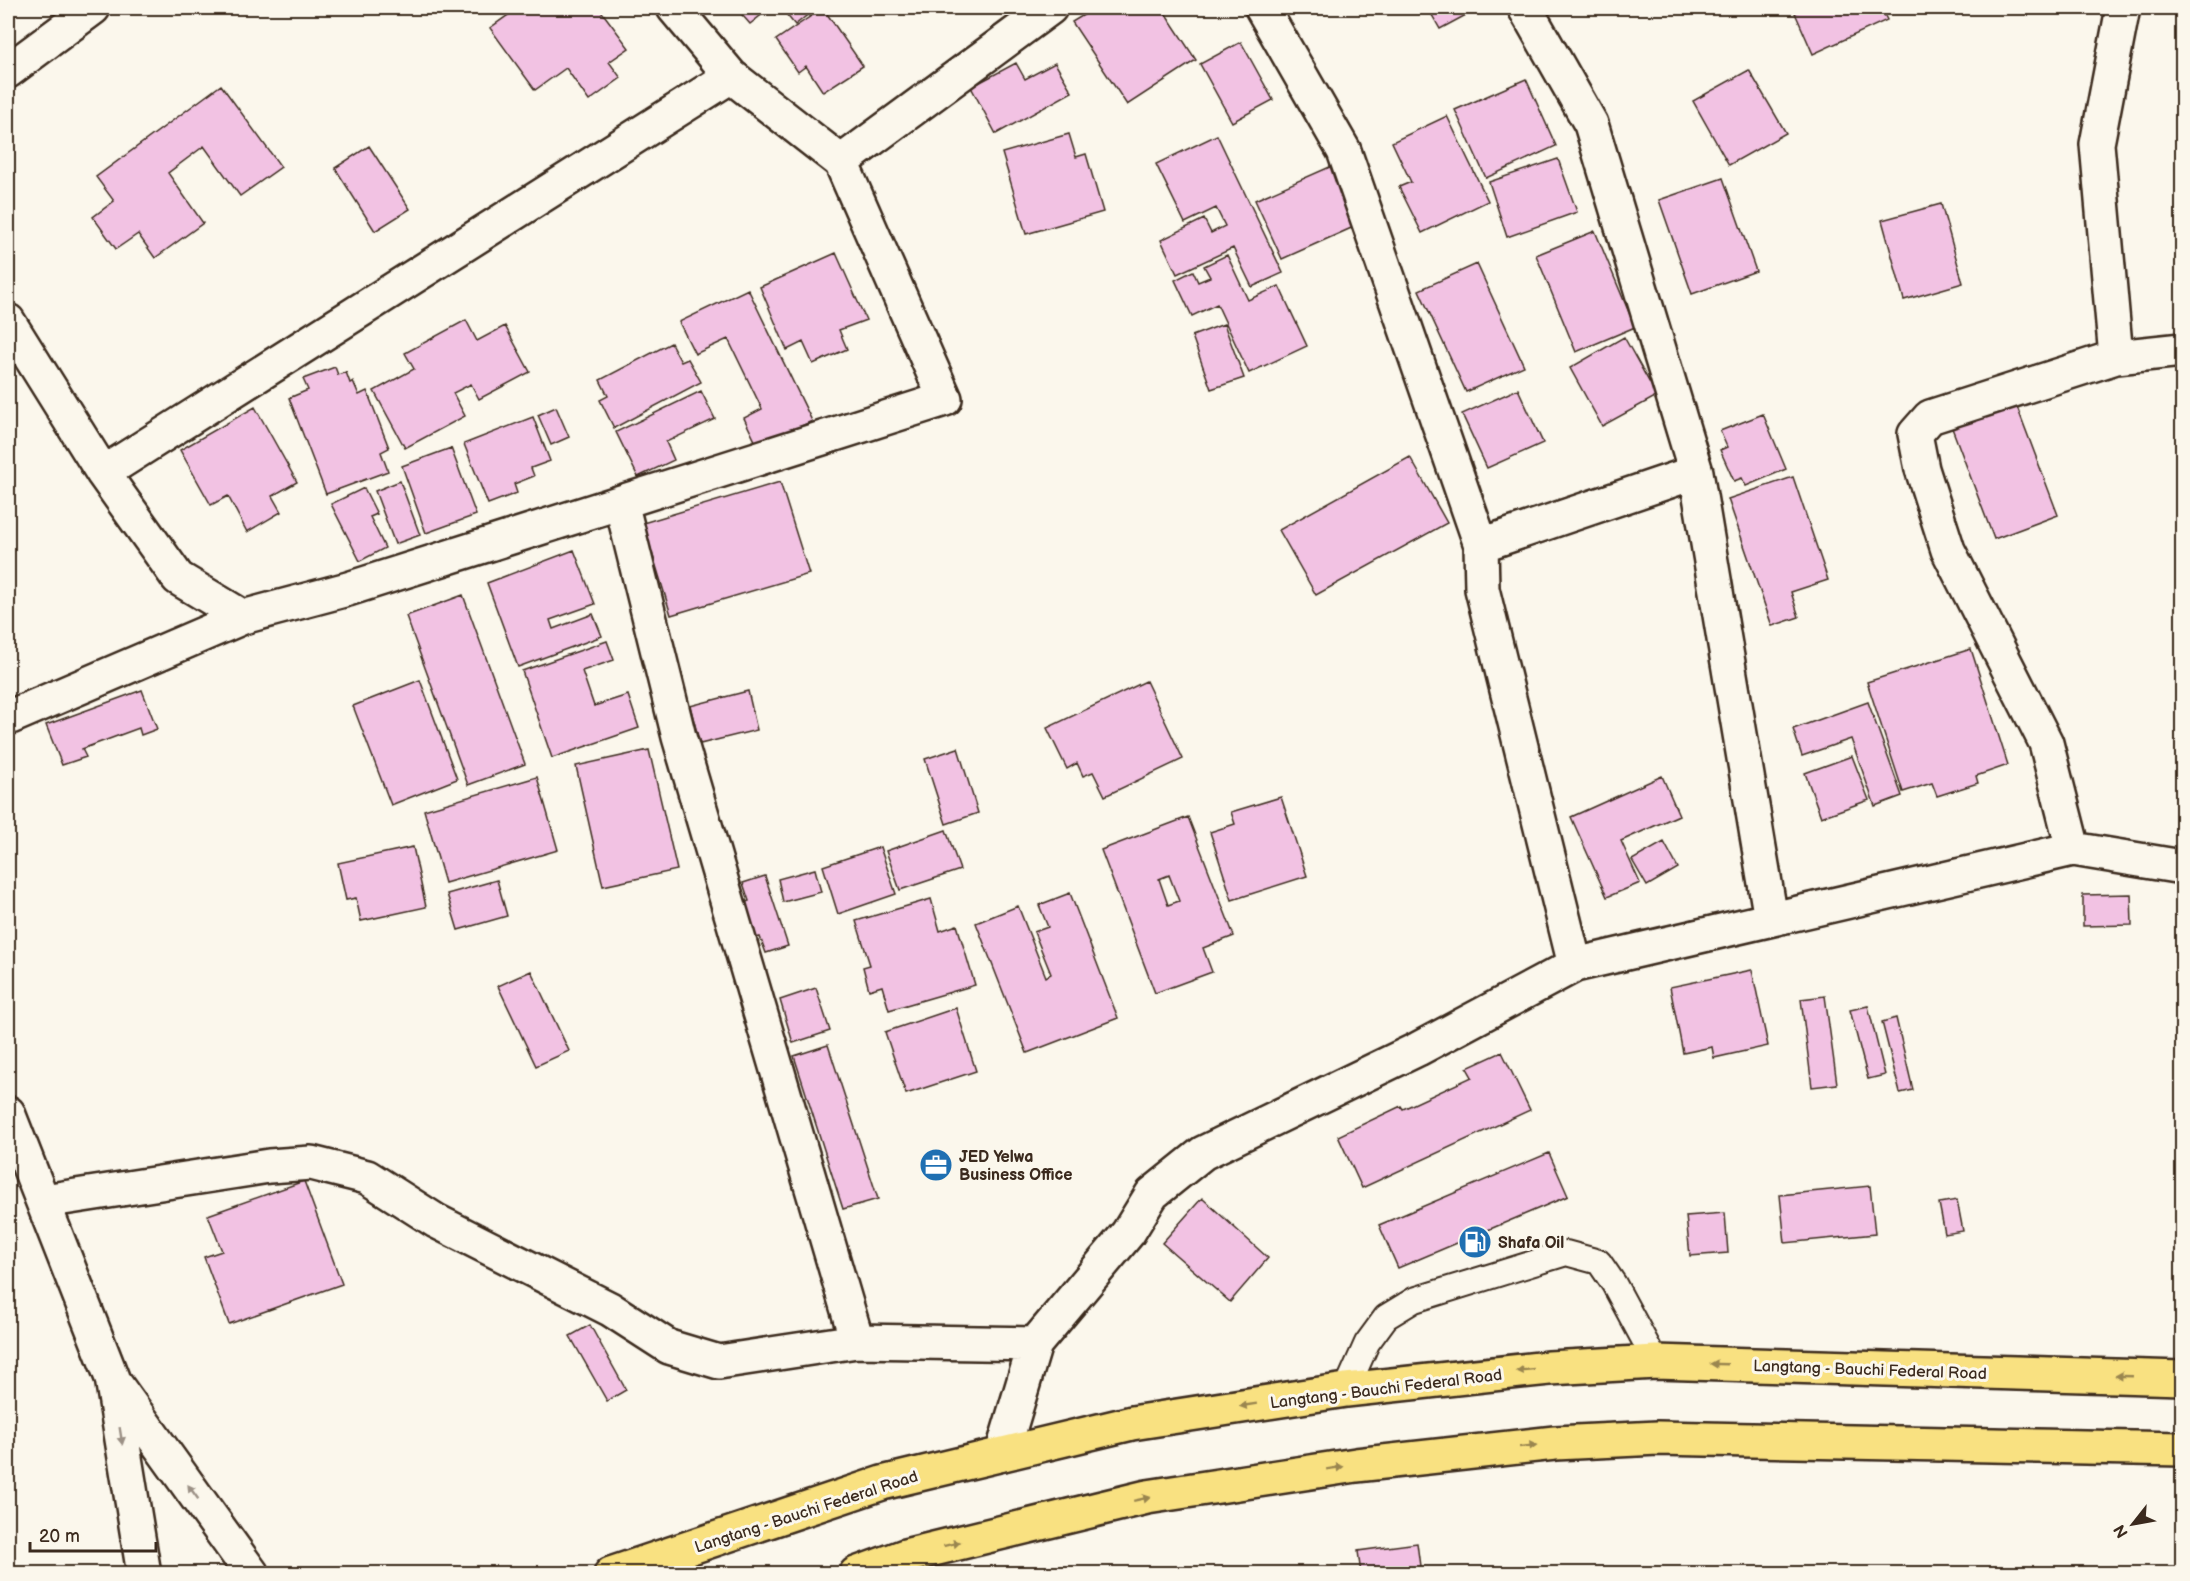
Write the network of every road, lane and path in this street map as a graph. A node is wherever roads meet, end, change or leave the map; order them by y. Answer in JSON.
{"nodes":[{"id":1,"x":93,"y":8,"type":"edge"},
{"id":2,"x":674,"y":8,"type":"edge"},
{"id":3,"x":1050,"y":8,"type":"edge"},
{"id":4,"x":1262,"y":8,"type":"edge"},
{"id":5,"x":1525,"y":8,"type":"edge"},
{"id":6,"x":2123,"y":8,"type":"edge"},
{"id":7,"x":8,"y":70,"type":"edge"},
{"id":8,"x":731,"y":76,"type":"junction"},
{"id":9,"x":841,"y":162,"type":"junction"},
{"id":10,"x":8,"y":321,"type":"edge"},
{"id":11,"x":2182,"y":350,"type":"edge"},
{"id":12,"x":2116,"y":357,"type":"junction"},
{"id":13,"x":1696,"y":472,"type":"junction"},
{"id":14,"x":104,"y":473,"type":"junction"},
{"id":15,"x":621,"y":502,"type":"junction"},
{"id":16,"x":1481,"y":545,"type":"junction"},
{"id":17,"x":243,"y":617,"type":"junction"},
{"id":18,"x":8,"y":718,"type":"edge"},
{"id":19,"x":2073,"y":849,"type":"junction"},
{"id":20,"x":2182,"y":867,"type":"edge"},
{"id":21,"x":1771,"y":919,"type":"junction"},
{"id":22,"x":1575,"y":965,"type":"junction"},
{"id":23,"x":8,"y":1113,"type":"edge"},
{"id":24,"x":44,"y":1202,"type":"junction"},
{"id":25,"x":857,"y":1341,"type":"junction"},
{"id":26,"x":1035,"y":1344,"type":"junction"},
{"id":27,"x":1656,"y":1362,"type":"junction"},
{"id":28,"x":112,"y":1378,"type":"junction"},
{"id":29,"x":2182,"y":1378,"type":"edge"},
{"id":30,"x":1346,"y":1390,"type":"junction"},
{"id":31,"x":2182,"y":1449,"type":"edge"},
{"id":32,"x":1002,"y":1454,"type":"junction"},
{"id":33,"x":909,"y":1565,"type":"edge"},
{"id":34,"x":144,"y":1574,"type":"edge"},
{"id":35,"x":252,"y":1574,"type":"edge"},
{"id":36,"x":611,"y":1574,"type":"edge"},
{"id":37,"x":856,"y":1574,"type":"edge"}],
"edges":[{"from":1,"to":7,"type":"street"},
{"from":2,"to":8,"type":"street"},
{"from":3,"to":9,"type":"street"},
{"from":4,"to":16,"type":"street"},
{"from":5,"to":13,"type":"street"},
{"from":6,"to":12,"type":"street"},
{"from":8,"to":9,"type":"street"},
{"from":8,"to":14,"type":"street"},
{"from":9,"to":15,"type":"street"},
{"from":10,"to":14,"type":"street"},
{"from":11,"to":12,"type":"street"},
{"from":12,"to":19,"type":"street"},
{"from":13,"to":16,"type":"street"},
{"from":13,"to":21,"type":"street"},
{"from":14,"to":17,"type":"street"},
{"from":15,"to":17,"type":"street"},
{"from":15,"to":25,"type":"street"},
{"from":16,"to":22,"type":"street"},
{"from":17,"to":18,"type":"street"},
{"from":19,"to":20,"type":"street"},
{"from":19,"to":21,"type":"street"},
{"from":21,"to":22,"type":"street"},
{"from":22,"to":26,"type":"street"},
{"from":23,"to":24,"type":"street"},
{"from":24,"to":25,"type":"street"},
{"from":24,"to":28,"type":"street"},
{"from":25,"to":26,"type":"street"},
{"from":26,"to":32,"type":"street"},
{"from":29,"to":27,"type":"main road","name":"Langtang - Bauchi Federal Road","one_way":true},
{"from":27,"to":30,"type":"main road","name":"Langtang - Bauchi Federal Road","one_way":true},
{"from":27,"to":30,"type":"lane"},
{"from":28,"to":34,"type":"street","one_way":true},
{"from":35,"to":28,"type":"street","one_way":true},
{"from":30,"to":32,"type":"main road","name":"Langtang - Bauchi Federal Road","one_way":true},
{"from":33,"to":31,"type":"main road","one_way":true},
{"from":32,"to":36,"type":"main road","name":"Langtang - Bauchi Federal Road"},
{"from":33,"to":37,"type":"main road"}]}
